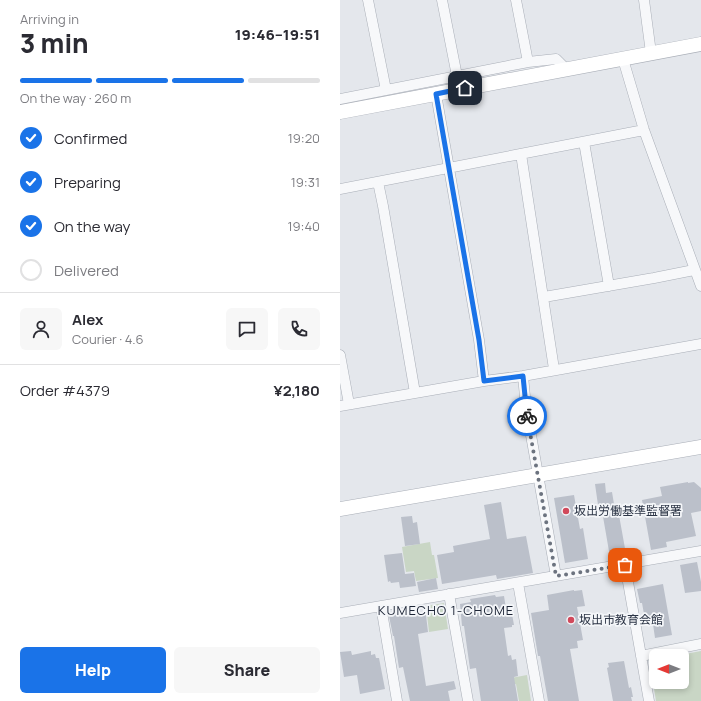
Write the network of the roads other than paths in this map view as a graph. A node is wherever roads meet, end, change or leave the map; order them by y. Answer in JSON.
{"nodes":[{"id":1,"x":368,"y":0,"type":"edge"},
{"id":2,"x":442,"y":0,"type":"edge"},
{"id":3,"x":516,"y":0,"type":"edge"},
{"id":4,"x":644,"y":0,"type":"edge"},
{"id":5,"x":701,"y":44,"type":"edge"},
{"id":6,"x":651,"y":53,"type":"junction"},
{"id":7,"x":623,"y":58,"type":"junction"},
{"id":8,"x":528,"y":62,"type":"junction"},
{"id":9,"x":566,"y":69,"type":"junction"},
{"id":10,"x":456,"y":76,"type":"junction"},
{"id":11,"x":386,"y":90,"type":"junction"},
{"id":12,"x":436,"y":94,"type":"junction"},
{"id":13,"x":340,"y":99,"type":"edge"},
{"id":14,"x":340,"y":112,"type":"edge"},
{"id":15,"x":644,"y":130,"type":"junction"},
{"id":16,"x":584,"y":142,"type":"junction"},
{"id":17,"x":521,"y":154,"type":"junction"},
{"id":18,"x":448,"y":169,"type":"junction"},
{"id":19,"x":378,"y":182,"type":"junction"},
{"id":20,"x":340,"y":189,"type":"edge"},
{"id":21,"x":694,"y":270,"type":"junction"},
{"id":22,"x":609,"y":286,"type":"junction"},
{"id":23,"x":701,"y":286,"type":"edge"},
{"id":24,"x":544,"y":297,"type":"junction"},
{"id":25,"x":701,"y":344,"type":"edge"},
{"id":26,"x":340,"y":355,"type":"edge"},
{"id":27,"x":554,"y":369,"type":"junction"},
{"id":28,"x":523,"y":376,"type":"junction"},
{"id":29,"x":484,"y":381,"type":"junction"},
{"id":30,"x":415,"y":393,"type":"junction"},
{"id":31,"x":344,"y":405,"type":"edge"},
{"id":32,"x":701,"y":447,"type":"edge"},
{"id":33,"x":537,"y":474,"type":"junction"},
{"id":34,"x":340,"y":509,"type":"edge"},
{"id":35,"x":701,"y":551,"type":"edge"},
{"id":36,"x":625,"y":565,"type":"junction"},
{"id":37,"x":556,"y":576,"type":"junction"},
{"id":38,"x":518,"y":583,"type":"junction"},
{"id":39,"x":449,"y":594,"type":"junction"},
{"id":40,"x":381,"y":606,"type":"junction"},
{"id":41,"x":340,"y":613,"type":"edge"},
{"id":42,"x":701,"y":644,"type":"edge"},
{"id":43,"x":641,"y":656,"type":"junction"},
{"id":44,"x":397,"y":701,"type":"edge"},
{"id":45,"x":468,"y":701,"type":"edge"},
{"id":46,"x":539,"y":701,"type":"edge"},
{"id":47,"x":649,"y":701,"type":"edge"}],
"edges":[{"from":1,"to":11,"type":"street"},
{"from":2,"to":10,"type":"street"},
{"from":3,"to":8,"type":"street"},
{"from":4,"to":6,"type":"street"},
{"from":5,"to":6,"type":"street"},
{"from":6,"to":7,"type":"street"},
{"from":7,"to":9,"type":"street"},
{"from":7,"to":15,"type":"street"},
{"from":8,"to":9,"type":"street"},
{"from":8,"to":10,"type":"street"},
{"from":9,"to":12,"type":"street"},
{"from":10,"to":11,"type":"street"},
{"from":11,"to":13,"type":"street"},
{"from":12,"to":14,"type":"street"},
{"from":12,"to":18,"type":"street"},
{"from":15,"to":16,"type":"street"},
{"from":15,"to":21,"type":"street"},
{"from":16,"to":17,"type":"street"},
{"from":16,"to":22,"type":"street"},
{"from":17,"to":18,"type":"street"},
{"from":17,"to":24,"type":"street"},
{"from":18,"to":19,"type":"street"},
{"from":18,"to":29,"type":"street"},
{"from":19,"to":20,"type":"street"},
{"from":19,"to":30,"type":"street"},
{"from":21,"to":22,"type":"street"},
{"from":21,"to":23,"type":"street"},
{"from":22,"to":24,"type":"street"},
{"from":24,"to":27,"type":"street"},
{"from":25,"to":27,"type":"street"},
{"from":26,"to":31,"type":"street"},
{"from":27,"to":28,"type":"street"},
{"from":28,"to":29,"type":"street"},
{"from":28,"to":33,"type":"street"},
{"from":29,"to":30,"type":"street"},
{"from":30,"to":31,"type":"street"},
{"from":32,"to":33,"type":"street"},
{"from":33,"to":34,"type":"street"},
{"from":33,"to":37,"type":"street"},
{"from":35,"to":36,"type":"street"},
{"from":36,"to":37,"type":"street"},
{"from":36,"to":43,"type":"street"},
{"from":37,"to":38,"type":"street"},
{"from":38,"to":39,"type":"street"},
{"from":38,"to":46,"type":"street"},
{"from":39,"to":40,"type":"street"},
{"from":39,"to":45,"type":"street"},
{"from":40,"to":41,"type":"street"},
{"from":40,"to":44,"type":"street"},
{"from":42,"to":43,"type":"street"},
{"from":43,"to":47,"type":"street"}]}
